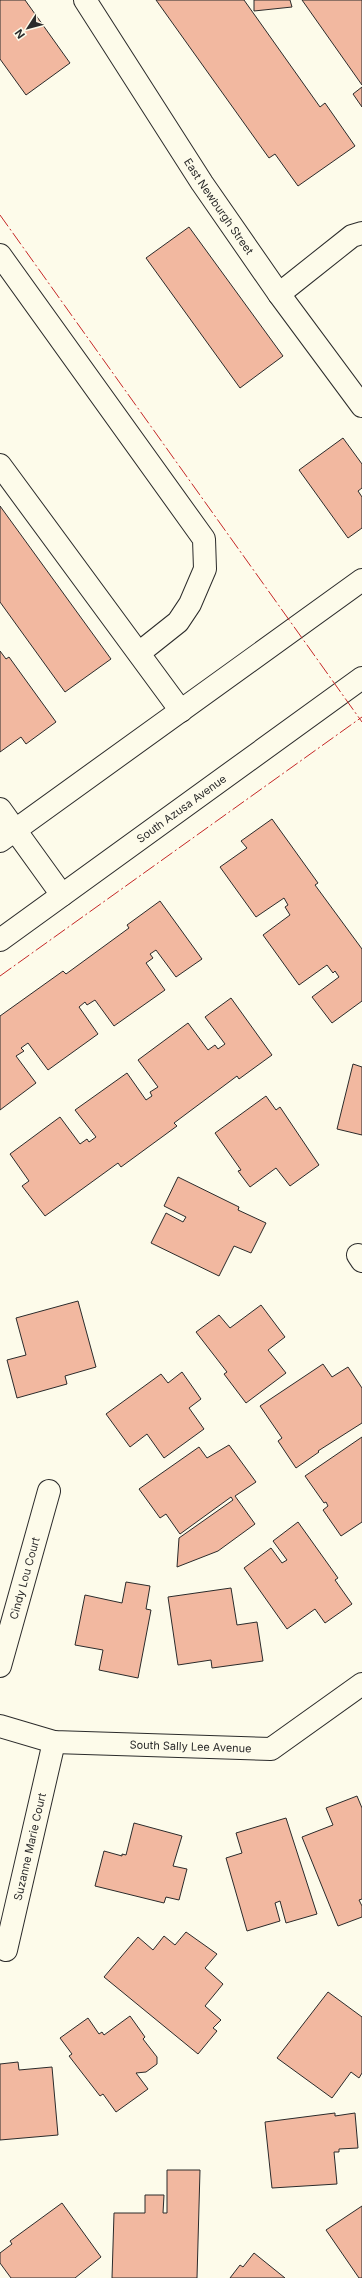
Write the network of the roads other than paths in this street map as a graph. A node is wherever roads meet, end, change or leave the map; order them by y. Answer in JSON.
{"nodes":[{"id":1,"x":85,"y":0,"type":"edge"},
{"id":2,"x":362,"y":233,"type":"edge"},
{"id":3,"x":0,"y":255,"type":"edge"},
{"id":4,"x":279,"y":294,"type":"junction"},
{"id":5,"x":362,"y":406,"type":"edge"},
{"id":6,"x":0,"y":465,"type":"edge"},
{"id":7,"x":362,"y":580,"type":"edge"},
{"id":8,"x":139,"y":653,"type":"junction"},
{"id":9,"x":362,"y":678,"type":"edge"},
{"id":10,"x":181,"y":710,"type":"junction"},
{"id":11,"x":0,"y":809,"type":"edge"},
{"id":12,"x":8,"y":835,"type":"edge"},
{"id":13,"x":62,"y":895,"type":"junction"},
{"id":14,"x":0,"y":940,"type":"edge"},
{"id":15,"x":49,"y":1490,"type":"dead end"},
{"id":16,"x":0,"y":1666,"type":"edge"},
{"id":17,"x":362,"y":1684,"type":"edge"},
{"id":18,"x":0,"y":1726,"type":"edge"},
{"id":19,"x":54,"y":1742,"type":"junction"},
{"id":20,"x":6,"y":1950,"type":"dead end"}],
"edges":[{"from":1,"to":4,"type":"street","name":"East Newburgh Street"},
{"from":2,"to":4,"type":"street"},
{"from":3,"to":8,"type":"street"},
{"from":4,"to":5,"type":"street","name":"East Newburgh Street"},
{"from":6,"to":8,"type":"street"},
{"from":7,"to":10,"type":"street"},
{"from":8,"to":10,"type":"street"},
{"from":9,"to":13,"type":"street","name":"South Azusa Avenue"},
{"from":10,"to":12,"type":"street"},
{"from":11,"to":12,"type":"street"},
{"from":12,"to":13,"type":"street"},
{"from":13,"to":14,"type":"street","name":"South Azusa Avenue"},
{"from":15,"to":16,"type":"street","name":"Cindy Lou Court"},
{"from":17,"to":19,"type":"street","name":"South Sally Lee Avenue"},
{"from":18,"to":19,"type":"street","name":"South Sally Lee Avenue"},
{"from":19,"to":20,"type":"street","name":"Suzanne Marie Court"}]}
